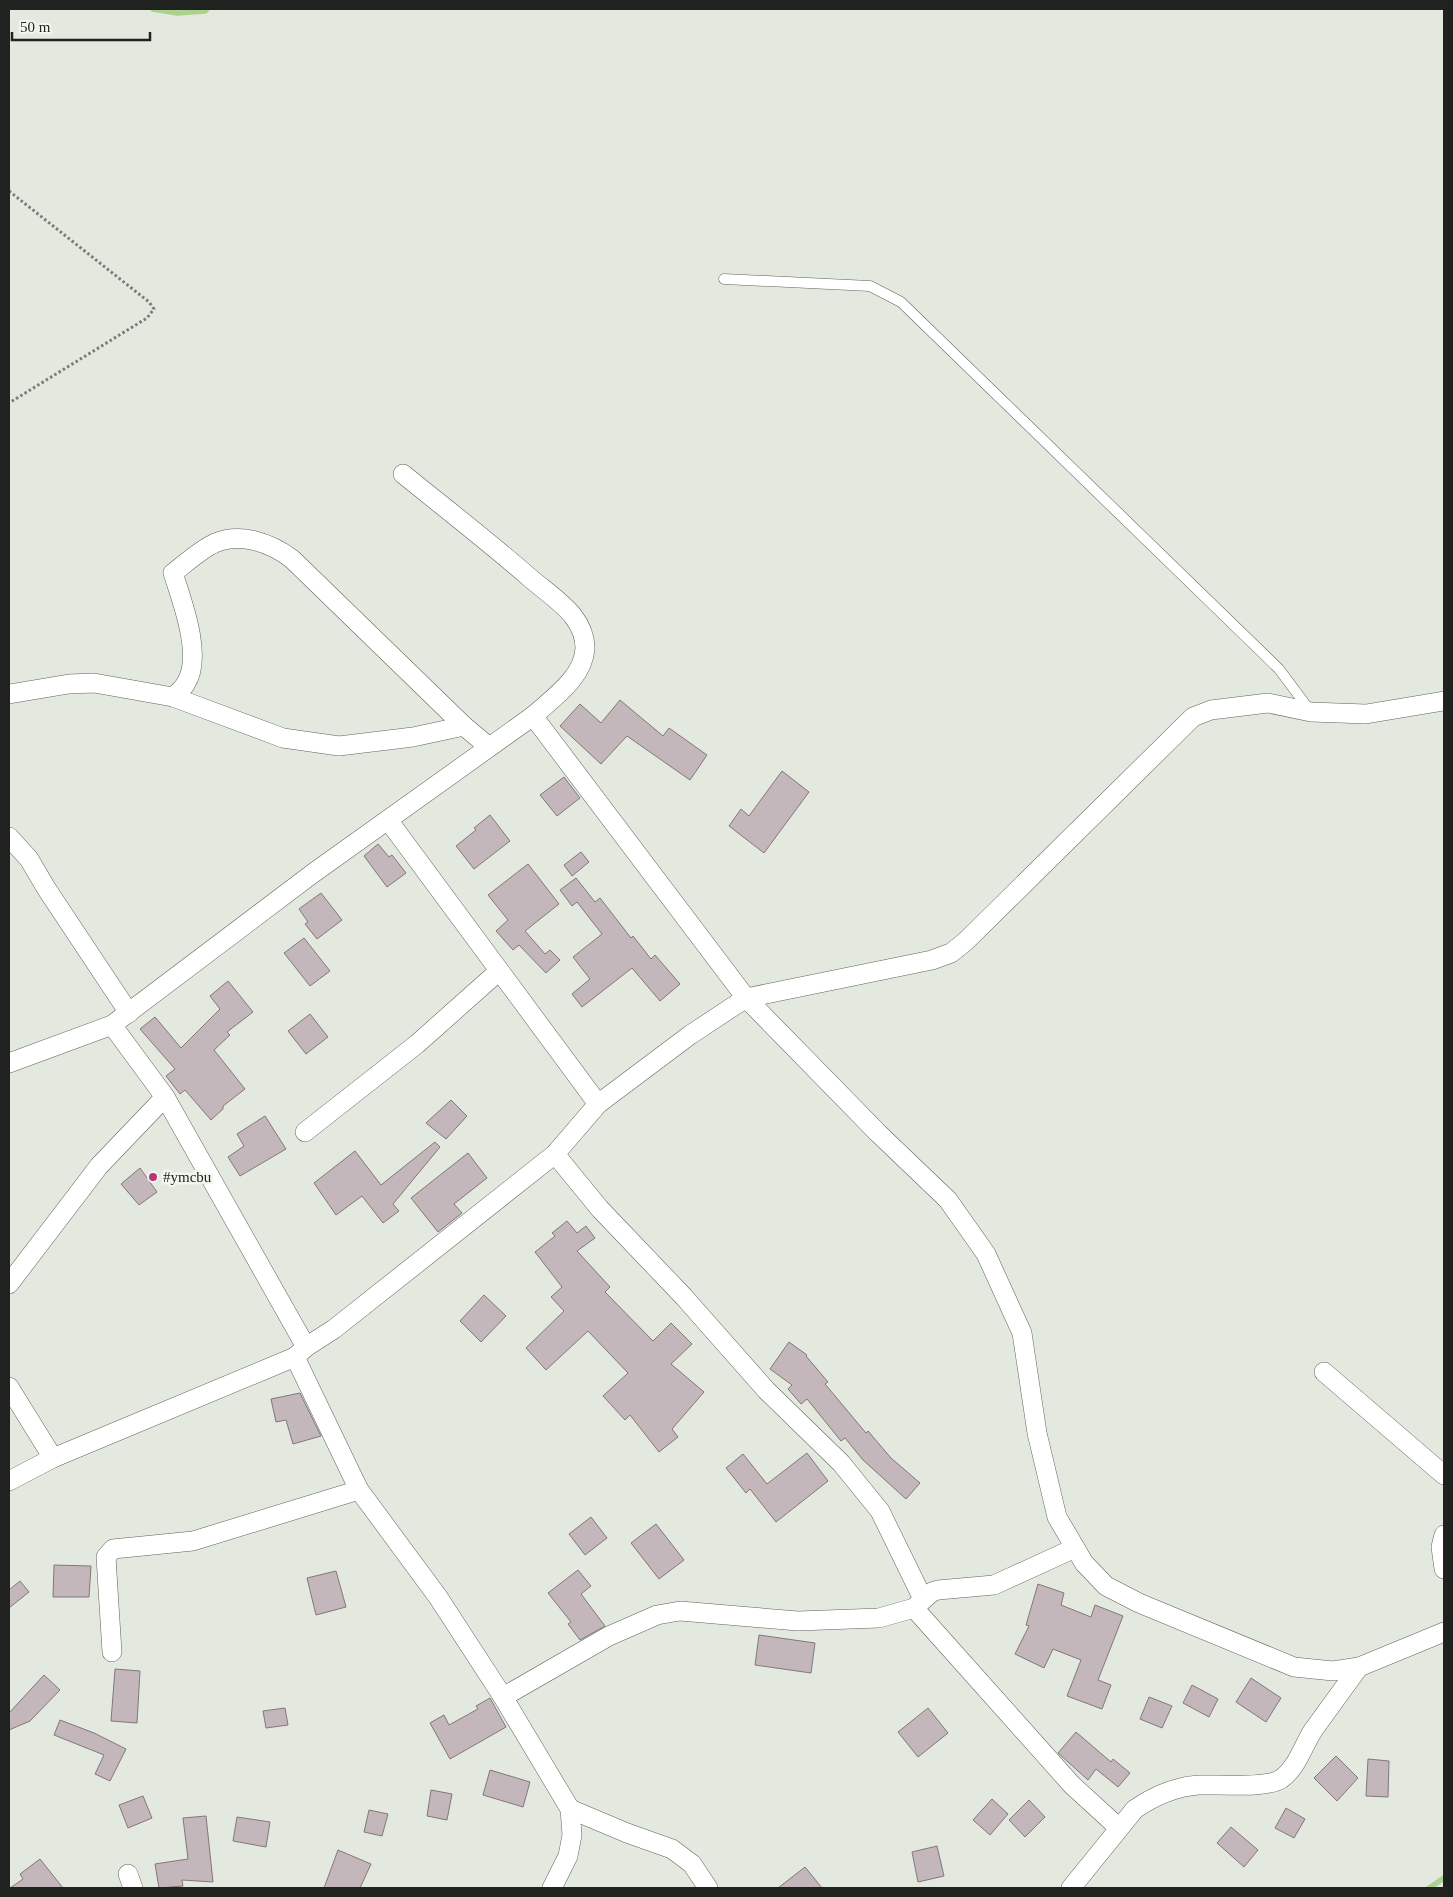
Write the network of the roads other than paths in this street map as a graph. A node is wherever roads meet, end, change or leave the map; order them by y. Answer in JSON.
{"nodes":[{"id":1,"x":724,"y":279,"type":"dead end"},
{"id":2,"x":403,"y":474,"type":"dead end"},
{"id":3,"x":9,"y":694,"type":"edge"},
{"id":4,"x":172,"y":697,"type":"junction"},
{"id":5,"x":1444,"y":701,"type":"edge"},
{"id":6,"x":1311,"y":712,"type":"junction"},
{"id":7,"x":533,"y":716,"type":"junction"},
{"id":8,"x":464,"y":726,"type":"junction"},
{"id":9,"x":489,"y":747,"type":"junction"},
{"id":10,"x":388,"y":820,"type":"junction"},
{"id":11,"x":9,"y":838,"type":"edge"},
{"id":12,"x":499,"y":972,"type":"junction"},
{"id":13,"x":746,"y":998,"type":"junction"},
{"id":14,"x":129,"y":1012,"type":"junction"},
{"id":15,"x":112,"y":1025,"type":"junction"},
{"id":16,"x":9,"y":1063,"type":"edge"},
{"id":17,"x":165,"y":1097,"type":"junction"},
{"id":18,"x":598,"y":1104,"type":"junction"},
{"id":19,"x":305,"y":1132,"type":"dead end"},
{"id":20,"x":555,"y":1154,"type":"junction"},
{"id":21,"x":9,"y":1284,"type":"edge"},
{"id":22,"x":300,"y":1352,"type":"junction"},
{"id":23,"x":1324,"y":1372,"type":"dead end"},
{"id":24,"x":9,"y":1387,"type":"edge"},
{"id":25,"x":53,"y":1458,"type":"junction"},
{"id":26,"x":1444,"y":1476,"type":"edge"},
{"id":27,"x":9,"y":1481,"type":"edge"},
{"id":28,"x":360,"y":1490,"type":"junction"},
{"id":29,"x":1444,"y":1535,"type":"edge"},
{"id":30,"x":1075,"y":1548,"type":"junction"},
{"id":31,"x":1444,"y":1569,"type":"edge"},
{"id":32,"x":919,"y":1603,"type":"junction"},
{"id":33,"x":1444,"y":1632,"type":"edge"},
{"id":34,"x":112,"y":1652,"type":"dead end"},
{"id":35,"x":1360,"y":1667,"type":"junction"},
{"id":36,"x":503,"y":1697,"type":"junction"},
{"id":37,"x":570,"y":1809,"type":"junction"},
{"id":38,"x":1119,"y":1828,"type":"junction"},
{"id":39,"x":552,"y":1888,"type":"edge"},
{"id":40,"x":708,"y":1888,"type":"edge"},
{"id":41,"x":1071,"y":1888,"type":"edge"}],
"edges":[{"from":1,"to":6,"type":"lane"},
{"from":2,"to":7,"type":"street"},
{"from":3,"to":4,"type":"street"},
{"from":4,"to":8,"type":"street"},
{"from":4,"to":8,"type":"street"},
{"from":5,"to":6,"type":"street"},
{"from":6,"to":13,"type":"street"},
{"from":7,"to":9,"type":"street"},
{"from":7,"to":13,"type":"street"},
{"from":8,"to":9,"type":"street"},
{"from":9,"to":10,"type":"street"},
{"from":10,"to":12,"type":"street"},
{"from":10,"to":14,"type":"street"},
{"from":11,"to":14,"type":"street"},
{"from":12,"to":18,"type":"street"},
{"from":12,"to":19,"type":"street"},
{"from":13,"to":18,"type":"street"},
{"from":13,"to":30,"type":"street"},
{"from":14,"to":15,"type":"street"},
{"from":15,"to":16,"type":"street"},
{"from":15,"to":17,"type":"street"},
{"from":17,"to":21,"type":"street"},
{"from":17,"to":22,"type":"street"},
{"from":18,"to":20,"type":"street"},
{"from":20,"to":22,"type":"street"},
{"from":20,"to":32,"type":"street"},
{"from":22,"to":25,"type":"street"},
{"from":22,"to":28,"type":"street"},
{"from":23,"to":26,"type":"street"},
{"from":24,"to":25,"type":"street"},
{"from":25,"to":27,"type":"street"},
{"from":28,"to":34,"type":"street"},
{"from":28,"to":36,"type":"street"},
{"from":29,"to":31,"type":"street"},
{"from":30,"to":32,"type":"street"},
{"from":30,"to":35,"type":"street"},
{"from":32,"to":36,"type":"street"},
{"from":32,"to":38,"type":"street"},
{"from":33,"to":35,"type":"street"},
{"from":35,"to":38,"type":"street"},
{"from":36,"to":37,"type":"street"},
{"from":37,"to":39,"type":"street"},
{"from":37,"to":40,"type":"street"},
{"from":38,"to":41,"type":"street"}]}
